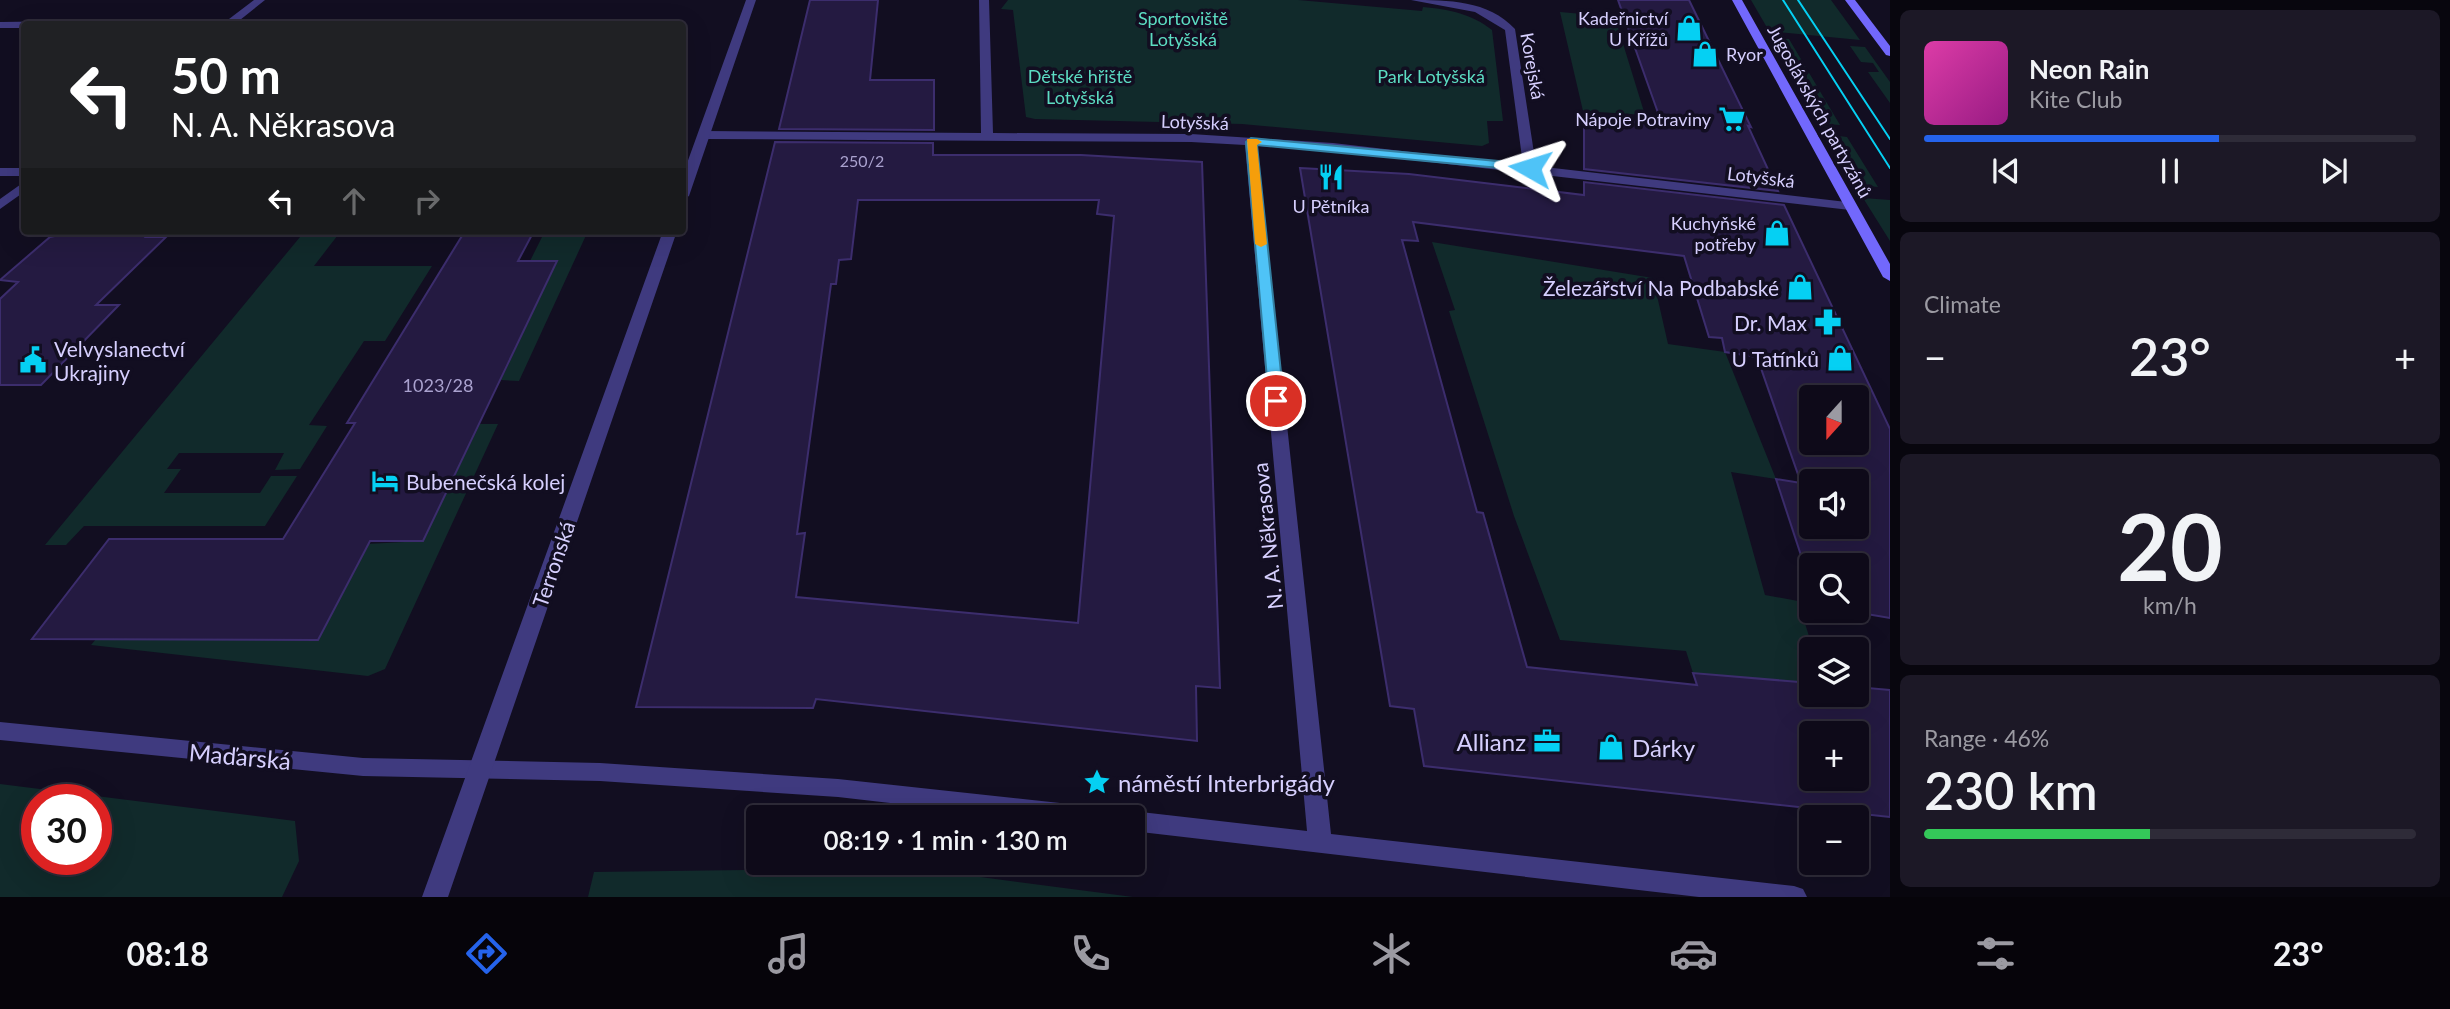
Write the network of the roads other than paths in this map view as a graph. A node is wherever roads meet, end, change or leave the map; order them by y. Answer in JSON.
{"nodes":[{"id":1,"x":260,"y":0,"type":"edge"},
{"id":2,"x":751,"y":0,"type":"edge"},
{"id":3,"x":984,"y":0,"type":"edge"},
{"id":4,"x":1416,"y":0,"type":"edge"},
{"id":5,"x":1737,"y":0,"type":"edge"},
{"id":6,"x":1850,"y":0,"type":"edge"},
{"id":7,"x":234,"y":21,"type":"edge"},
{"id":8,"x":21,"y":24,"type":"edge"},
{"id":9,"x":0,"y":25,"type":"edge"},
{"id":10,"x":1890,"y":53,"type":"edge"},
{"id":11,"x":704,"y":135,"type":"junction"},
{"id":12,"x":987,"y":135,"type":"junction"},
{"id":13,"x":1251,"y":142,"type":"junction"},
{"id":14,"x":1530,"y":168,"type":"junction"},
{"id":15,"x":0,"y":172,"type":"edge"},
{"id":16,"x":21,"y":172,"type":"edge"},
{"id":17,"x":686,"y":185,"type":"edge"},
{"id":18,"x":21,"y":188,"type":"edge"},
{"id":19,"x":0,"y":205,"type":"edge"},
{"id":20,"x":1850,"y":205,"type":"junction"},
{"id":21,"x":669,"y":235,"type":"edge"},
{"id":22,"x":1890,"y":277,"type":"edge"},
{"id":23,"x":0,"y":731,"type":"edge"},
{"id":24,"x":481,"y":770,"type":"junction"},
{"id":25,"x":990,"y":805,"type":"edge"},
{"id":26,"x":1145,"y":823,"type":"edge"},
{"id":27,"x":1320,"y":843,"type":"junction"},
{"id":28,"x":435,"y":897,"type":"edge"},
{"id":29,"x":1794,"y":897,"type":"edge"}],
"edges":[{"from":1,"to":7,"type":"street"},
{"from":2,"to":11,"type":"street"},
{"from":3,"to":12,"type":"street"},
{"from":4,"to":14,"type":"street","name":"Korejská"},
{"from":5,"to":20,"type":"main road","name":"Jugoslávských partyzánů"},
{"from":6,"to":10,"type":"main road"},
{"from":8,"to":9,"type":"street"},
{"from":11,"to":12,"type":"street","name":"Lotyšská"},
{"from":11,"to":17,"type":"street"},
{"from":12,"to":13,"type":"street","name":"Lotyšská"},
{"from":13,"to":14,"type":"street","name":"Lotyšská"},
{"from":13,"to":27,"type":"street","name":"N. A. Někrasova"},
{"from":14,"to":20,"type":"street","name":"Lotyšská"},
{"from":15,"to":16,"type":"street"},
{"from":18,"to":19,"type":"street"},
{"from":20,"to":22,"type":"main road","name":"Jugoslávských partyzánů"},
{"from":21,"to":24,"type":"street","name":"Terronská"},
{"from":23,"to":24,"type":"street","name":"Maďarská"},
{"from":24,"to":25,"type":"street"},
{"from":24,"to":28,"type":"street","name":"Terronská"},
{"from":26,"to":27,"type":"street"},
{"from":27,"to":29,"type":"street"}]}
